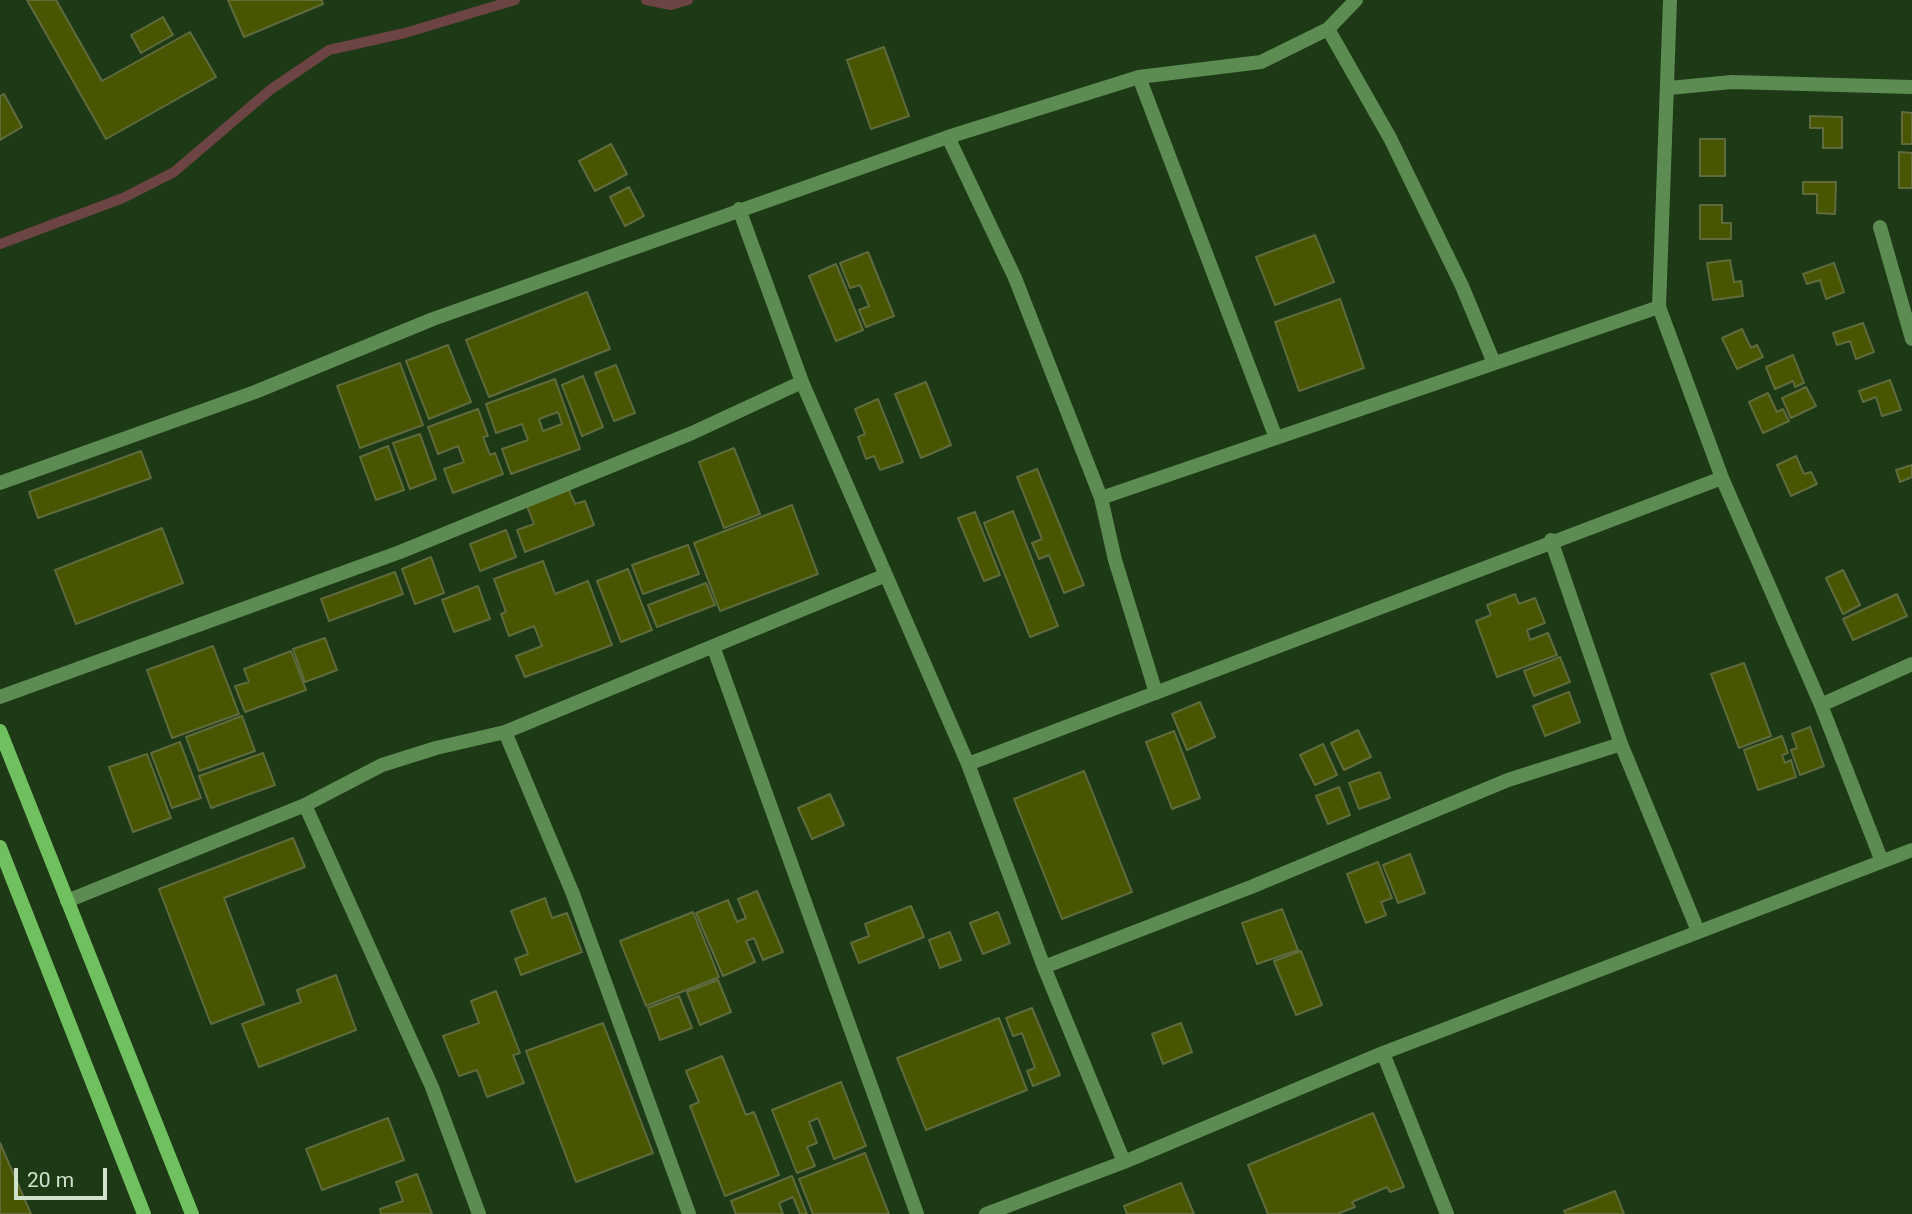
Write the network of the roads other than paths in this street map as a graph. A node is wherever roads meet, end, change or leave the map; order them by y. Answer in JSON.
{"nodes":[{"id":1,"x":1356,"y":0,"type":"edge"},
{"id":2,"x":1670,"y":0,"type":"edge"},
{"id":3,"x":1328,"y":29,"type":"junction"},
{"id":4,"x":1139,"y":77,"type":"junction"},
{"id":5,"x":1912,"y":87,"type":"edge"},
{"id":6,"x":1669,"y":88,"type":"junction"},
{"id":7,"x":948,"y":136,"type":"junction"},
{"id":8,"x":739,"y":209,"type":"junction"},
{"id":9,"x":1880,"y":227,"type":"dead end"},
{"id":10,"x":1659,"y":307,"type":"junction"},
{"id":11,"x":1912,"y":339,"type":"edge"},
{"id":12,"x":1494,"y":363,"type":"junction"},
{"id":13,"x":802,"y":382,"type":"junction"},
{"id":14,"x":1276,"y":438,"type":"junction"},
{"id":15,"x":1722,"y":478,"type":"junction"},
{"id":16,"x":0,"y":483,"type":"edge"},
{"id":17,"x":1101,"y":498,"type":"junction"},
{"id":18,"x":1551,"y":540,"type":"junction"},
{"id":19,"x":886,"y":575,"type":"junction"},
{"id":20,"x":713,"y":646,"type":"junction"},
{"id":21,"x":1912,"y":664,"type":"edge"},
{"id":22,"x":1156,"y":693,"type":"junction"},
{"id":23,"x":0,"y":696,"type":"edge"},
{"id":24,"x":1821,"y":705,"type":"junction"},
{"id":25,"x":0,"y":731,"type":"edge"},
{"id":26,"x":505,"y":732,"type":"junction"},
{"id":27,"x":1621,"y":744,"type":"junction"},
{"id":28,"x":968,"y":764,"type":"junction"},
{"id":29,"x":305,"y":805,"type":"junction"},
{"id":30,"x":0,"y":848,"type":"edge"},
{"id":31,"x":1912,"y":850,"type":"edge"},
{"id":32,"x":1881,"y":859,"type":"junction"},
{"id":33,"x":68,"y":901,"type":"junction"},
{"id":34,"x":1698,"y":931,"type":"junction"},
{"id":35,"x":1044,"y":967,"type":"junction"},
{"id":36,"x":1383,"y":1053,"type":"junction"},
{"id":37,"x":1124,"y":1162,"type":"junction"},
{"id":38,"x":144,"y":1214,"type":"edge"},
{"id":39,"x":192,"y":1214,"type":"edge"},
{"id":40,"x":479,"y":1214,"type":"edge"},
{"id":41,"x":689,"y":1214,"type":"edge"},
{"id":42,"x":917,"y":1214,"type":"edge"},
{"id":43,"x":986,"y":1214,"type":"edge"},
{"id":44,"x":1447,"y":1214,"type":"edge"}],
"edges":[{"from":1,"to":3,"type":"street"},
{"from":2,"to":6,"type":"street"},
{"from":3,"to":4,"type":"street"},
{"from":3,"to":12,"type":"street"},
{"from":4,"to":7,"type":"street"},
{"from":4,"to":14,"type":"street"},
{"from":5,"to":6,"type":"street"},
{"from":6,"to":10,"type":"street"},
{"from":7,"to":8,"type":"street"},
{"from":7,"to":17,"type":"street"},
{"from":8,"to":13,"type":"street"},
{"from":8,"to":16,"type":"street"},
{"from":9,"to":11,"type":"street"},
{"from":10,"to":12,"type":"street"},
{"from":10,"to":15,"type":"street"},
{"from":12,"to":14,"type":"street"},
{"from":13,"to":19,"type":"street"},
{"from":13,"to":23,"type":"street"},
{"from":14,"to":17,"type":"street"},
{"from":15,"to":18,"type":"street"},
{"from":15,"to":24,"type":"street"},
{"from":17,"to":22,"type":"street"},
{"from":18,"to":22,"type":"street"},
{"from":18,"to":27,"type":"street"},
{"from":19,"to":20,"type":"street"},
{"from":19,"to":28,"type":"street"},
{"from":20,"to":26,"type":"street"},
{"from":20,"to":42,"type":"street"},
{"from":21,"to":24,"type":"street"},
{"from":22,"to":28,"type":"street"},
{"from":24,"to":32,"type":"street"},
{"from":25,"to":33,"type":"main road"},
{"from":26,"to":29,"type":"street"},
{"from":26,"to":41,"type":"street"},
{"from":27,"to":34,"type":"street"},
{"from":27,"to":35,"type":"street"},
{"from":28,"to":35,"type":"street"},
{"from":29,"to":33,"type":"street"},
{"from":29,"to":40,"type":"street"},
{"from":30,"to":38,"type":"main road"},
{"from":31,"to":32,"type":"street"},
{"from":32,"to":34,"type":"street"},
{"from":33,"to":39,"type":"main road"},
{"from":34,"to":36,"type":"street"},
{"from":35,"to":37,"type":"street"},
{"from":36,"to":37,"type":"street"},
{"from":36,"to":44,"type":"street"},
{"from":37,"to":43,"type":"street"}]}
